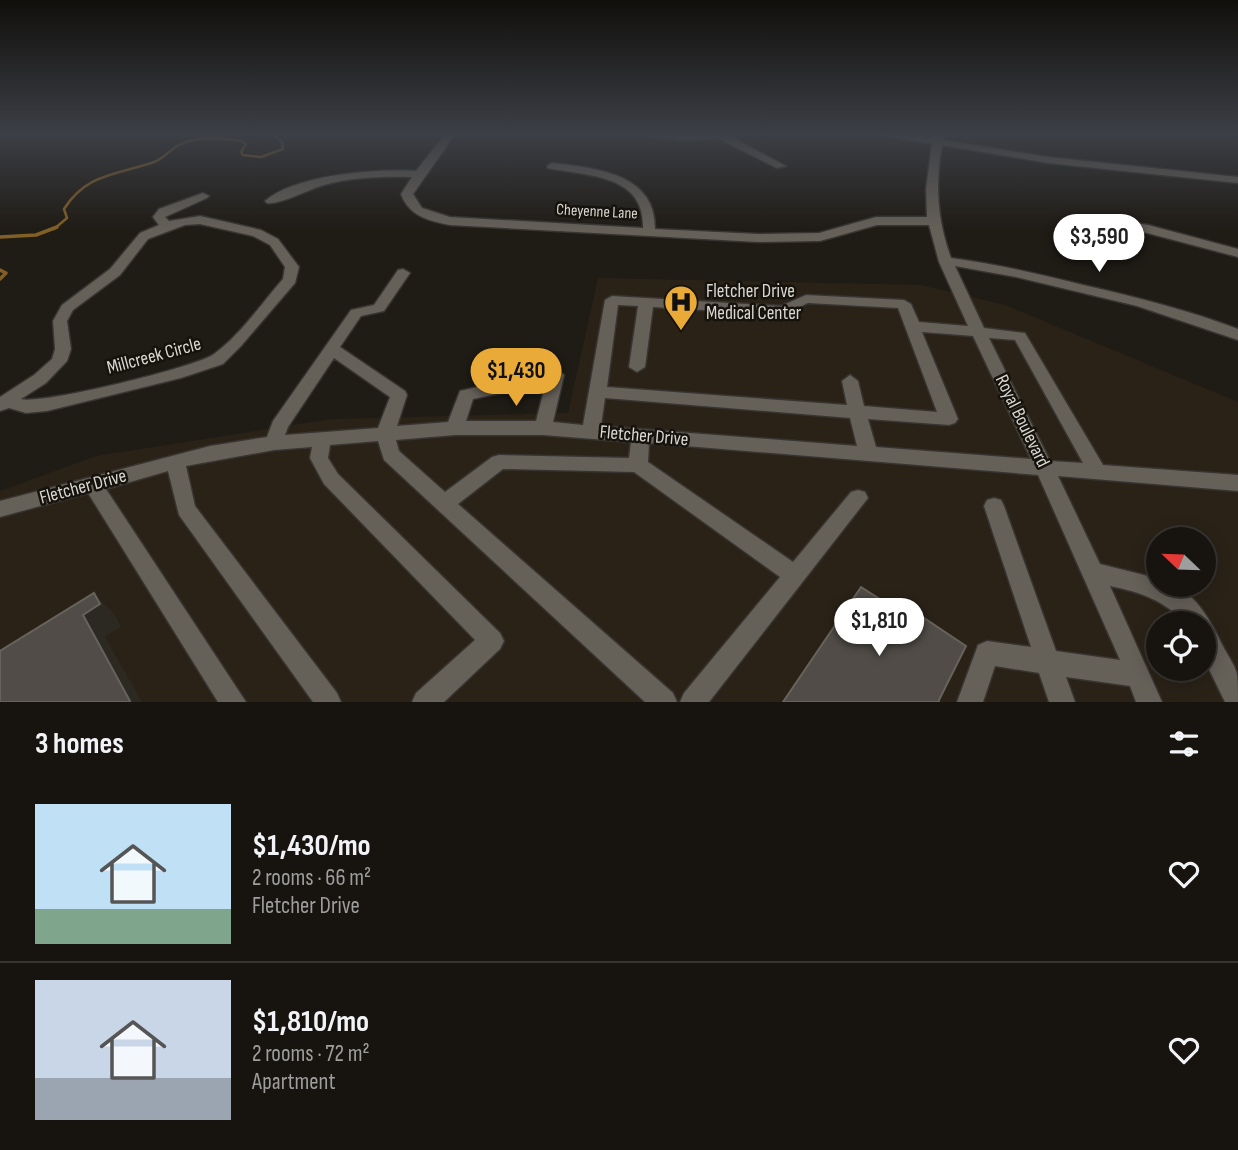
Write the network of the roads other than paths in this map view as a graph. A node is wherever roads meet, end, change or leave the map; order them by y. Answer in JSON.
{"nodes":[{"id":1,"x":425,"y":166,"type":"edge"},
{"id":2,"x":552,"y":166,"type":"dead end"},
{"id":3,"x":935,"y":166,"type":"edge"},
{"id":4,"x":1103,"y":166,"type":"edge"},
{"id":5,"x":419,"y":173,"type":"junction"},
{"id":6,"x":1238,"y":180,"type":"edge"},
{"id":7,"x":202,"y":195,"type":"dead end"},
{"id":8,"x":271,"y":201,"type":"dead end"},
{"id":9,"x":933,"y":221,"type":"junction"},
{"id":10,"x":1103,"y":222,"type":"dead end"},
{"id":11,"x":166,"y":225,"type":"junction"},
{"id":12,"x":649,"y":233,"type":"junction"},
{"id":13,"x":1238,"y":253,"type":"edge"},
{"id":14,"x":947,"y":261,"type":"junction"},
{"id":15,"x":402,"y":273,"type":"dead end"},
{"id":16,"x":646,"y":303,"type":"junction"},
{"id":17,"x":912,"y":326,"type":"junction"},
{"id":18,"x":978,"y":330,"type":"junction"},
{"id":19,"x":1238,"y":335,"type":"edge"},
{"id":20,"x":332,"y":349,"type":"junction"},
{"id":21,"x":637,"y":367,"type":"dead end"},
{"id":22,"x":850,"y":381,"type":"dead end"},
{"id":23,"x":597,"y":392,"type":"junction"},
{"id":24,"x":4,"y":403,"type":"edge"},
{"id":25,"x":857,"y":412,"type":"junction"},
{"id":26,"x":455,"y":428,"type":"junction"},
{"id":27,"x":543,"y":428,"type":"junction"},
{"id":28,"x":592,"y":432,"type":"junction"},
{"id":29,"x":385,"y":434,"type":"junction"},
{"id":30,"x":641,"y":436,"type":"junction"},
{"id":31,"x":322,"y":440,"type":"junction"},
{"id":32,"x":274,"y":443,"type":"junction"},
{"id":33,"x":868,"y":453,"type":"junction"},
{"id":34,"x":176,"y":462,"type":"junction"},
{"id":35,"x":638,"y":465,"type":"junction"},
{"id":36,"x":1044,"y":467,"type":"junction"},
{"id":37,"x":1096,"y":470,"type":"junction"},
{"id":38,"x":1238,"y":483,"type":"edge"},
{"id":39,"x":92,"y":484,"type":"junction"},
{"id":40,"x":858,"y":498,"type":"dead end"},
{"id":41,"x":443,"y":504,"type":"junction"},
{"id":42,"x":994,"y":506,"type":"dead end"},
{"id":43,"x":0,"y":509,"type":"edge"},
{"id":44,"x":1094,"y":573,"type":"junction"},
{"id":45,"x":795,"y":575,"type":"junction"},
{"id":46,"x":1190,"y":611,"type":"edge"},
{"id":47,"x":1216,"y":658,"type":"edge"},
{"id":48,"x":1049,"y":661,"type":"junction"},
{"id":49,"x":1138,"y":675,"type":"junction"},
{"id":50,"x":233,"y":702,"type":"edge"},
{"id":51,"x":328,"y":702,"type":"edge"},
{"id":52,"x":425,"y":702,"type":"edge"},
{"id":53,"x":664,"y":702,"type":"edge"},
{"id":54,"x":693,"y":702,"type":"edge"},
{"id":55,"x":970,"y":702,"type":"edge"},
{"id":56,"x":1062,"y":702,"type":"edge"},
{"id":57,"x":1149,"y":702,"type":"edge"},
{"id":58,"x":1238,"y":702,"type":"edge"}],
"edges":[{"from":1,"to":5,"type":"street"},
{"from":2,"to":12,"type":"street"},
{"from":3,"to":9,"type":"street","name":"Royal Boulevard"},
{"from":4,"to":6,"type":"street"},
{"from":5,"to":8,"type":"street"},
{"from":5,"to":12,"type":"street","name":"Cheyenne Lane"},
{"from":7,"to":11,"type":"street"},
{"from":9,"to":12,"type":"street","name":"Cheyenne Lane"},
{"from":9,"to":14,"type":"street","name":"Royal Boulevard"},
{"from":10,"to":13,"type":"street"},
{"from":11,"to":24,"type":"street","name":"Millcreek Circle"},
{"from":11,"to":24,"type":"street","name":"Millcreek Circle"},
{"from":14,"to":18,"type":"street","name":"Royal Boulevard"},
{"from":14,"to":19,"type":"street"},
{"from":15,"to":20,"type":"street"},
{"from":16,"to":17,"type":"street"},
{"from":16,"to":21,"type":"street"},
{"from":16,"to":23,"type":"street"},
{"from":17,"to":18,"type":"street"},
{"from":17,"to":25,"type":"street"},
{"from":18,"to":36,"type":"street","name":"Royal Boulevard"},
{"from":18,"to":37,"type":"street"},
{"from":20,"to":29,"type":"street"},
{"from":20,"to":32,"type":"street"},
{"from":22,"to":25,"type":"street"},
{"from":23,"to":25,"type":"street"},
{"from":23,"to":28,"type":"street"},
{"from":25,"to":33,"type":"street"},
{"from":26,"to":27,"type":"street","name":"Fletcher Drive"},
{"from":26,"to":27,"type":"street"},
{"from":26,"to":29,"type":"street","name":"Fletcher Drive"},
{"from":27,"to":28,"type":"street","name":"Fletcher Drive"},
{"from":28,"to":30,"type":"street","name":"Fletcher Drive"},
{"from":29,"to":31,"type":"street","name":"Fletcher Drive"},
{"from":29,"to":41,"type":"street"},
{"from":30,"to":33,"type":"street","name":"Fletcher Drive"},
{"from":30,"to":35,"type":"street"},
{"from":31,"to":32,"type":"street","name":"Fletcher Drive"},
{"from":31,"to":52,"type":"street"},
{"from":32,"to":34,"type":"street","name":"Fletcher Drive"},
{"from":33,"to":36,"type":"street","name":"Fletcher Drive"},
{"from":34,"to":39,"type":"street","name":"Fletcher Drive"},
{"from":34,"to":51,"type":"street"},
{"from":35,"to":41,"type":"street"},
{"from":35,"to":45,"type":"street"},
{"from":36,"to":37,"type":"street","name":"Fletcher Drive"},
{"from":36,"to":44,"type":"street","name":"Royal Boulevard"},
{"from":37,"to":38,"type":"street","name":"Fletcher Drive"},
{"from":39,"to":43,"type":"street","name":"Fletcher Drive"},
{"from":39,"to":50,"type":"street"},
{"from":40,"to":45,"type":"street"},
{"from":41,"to":53,"type":"street"},
{"from":42,"to":48,"type":"street"},
{"from":44,"to":46,"type":"street"},
{"from":44,"to":49,"type":"street","name":"Royal Boulevard"},
{"from":45,"to":54,"type":"street"},
{"from":47,"to":58,"type":"street"},
{"from":48,"to":49,"type":"street"},
{"from":48,"to":55,"type":"street"},
{"from":48,"to":56,"type":"street"},
{"from":49,"to":57,"type":"street","name":"Royal Boulevard"}]}
